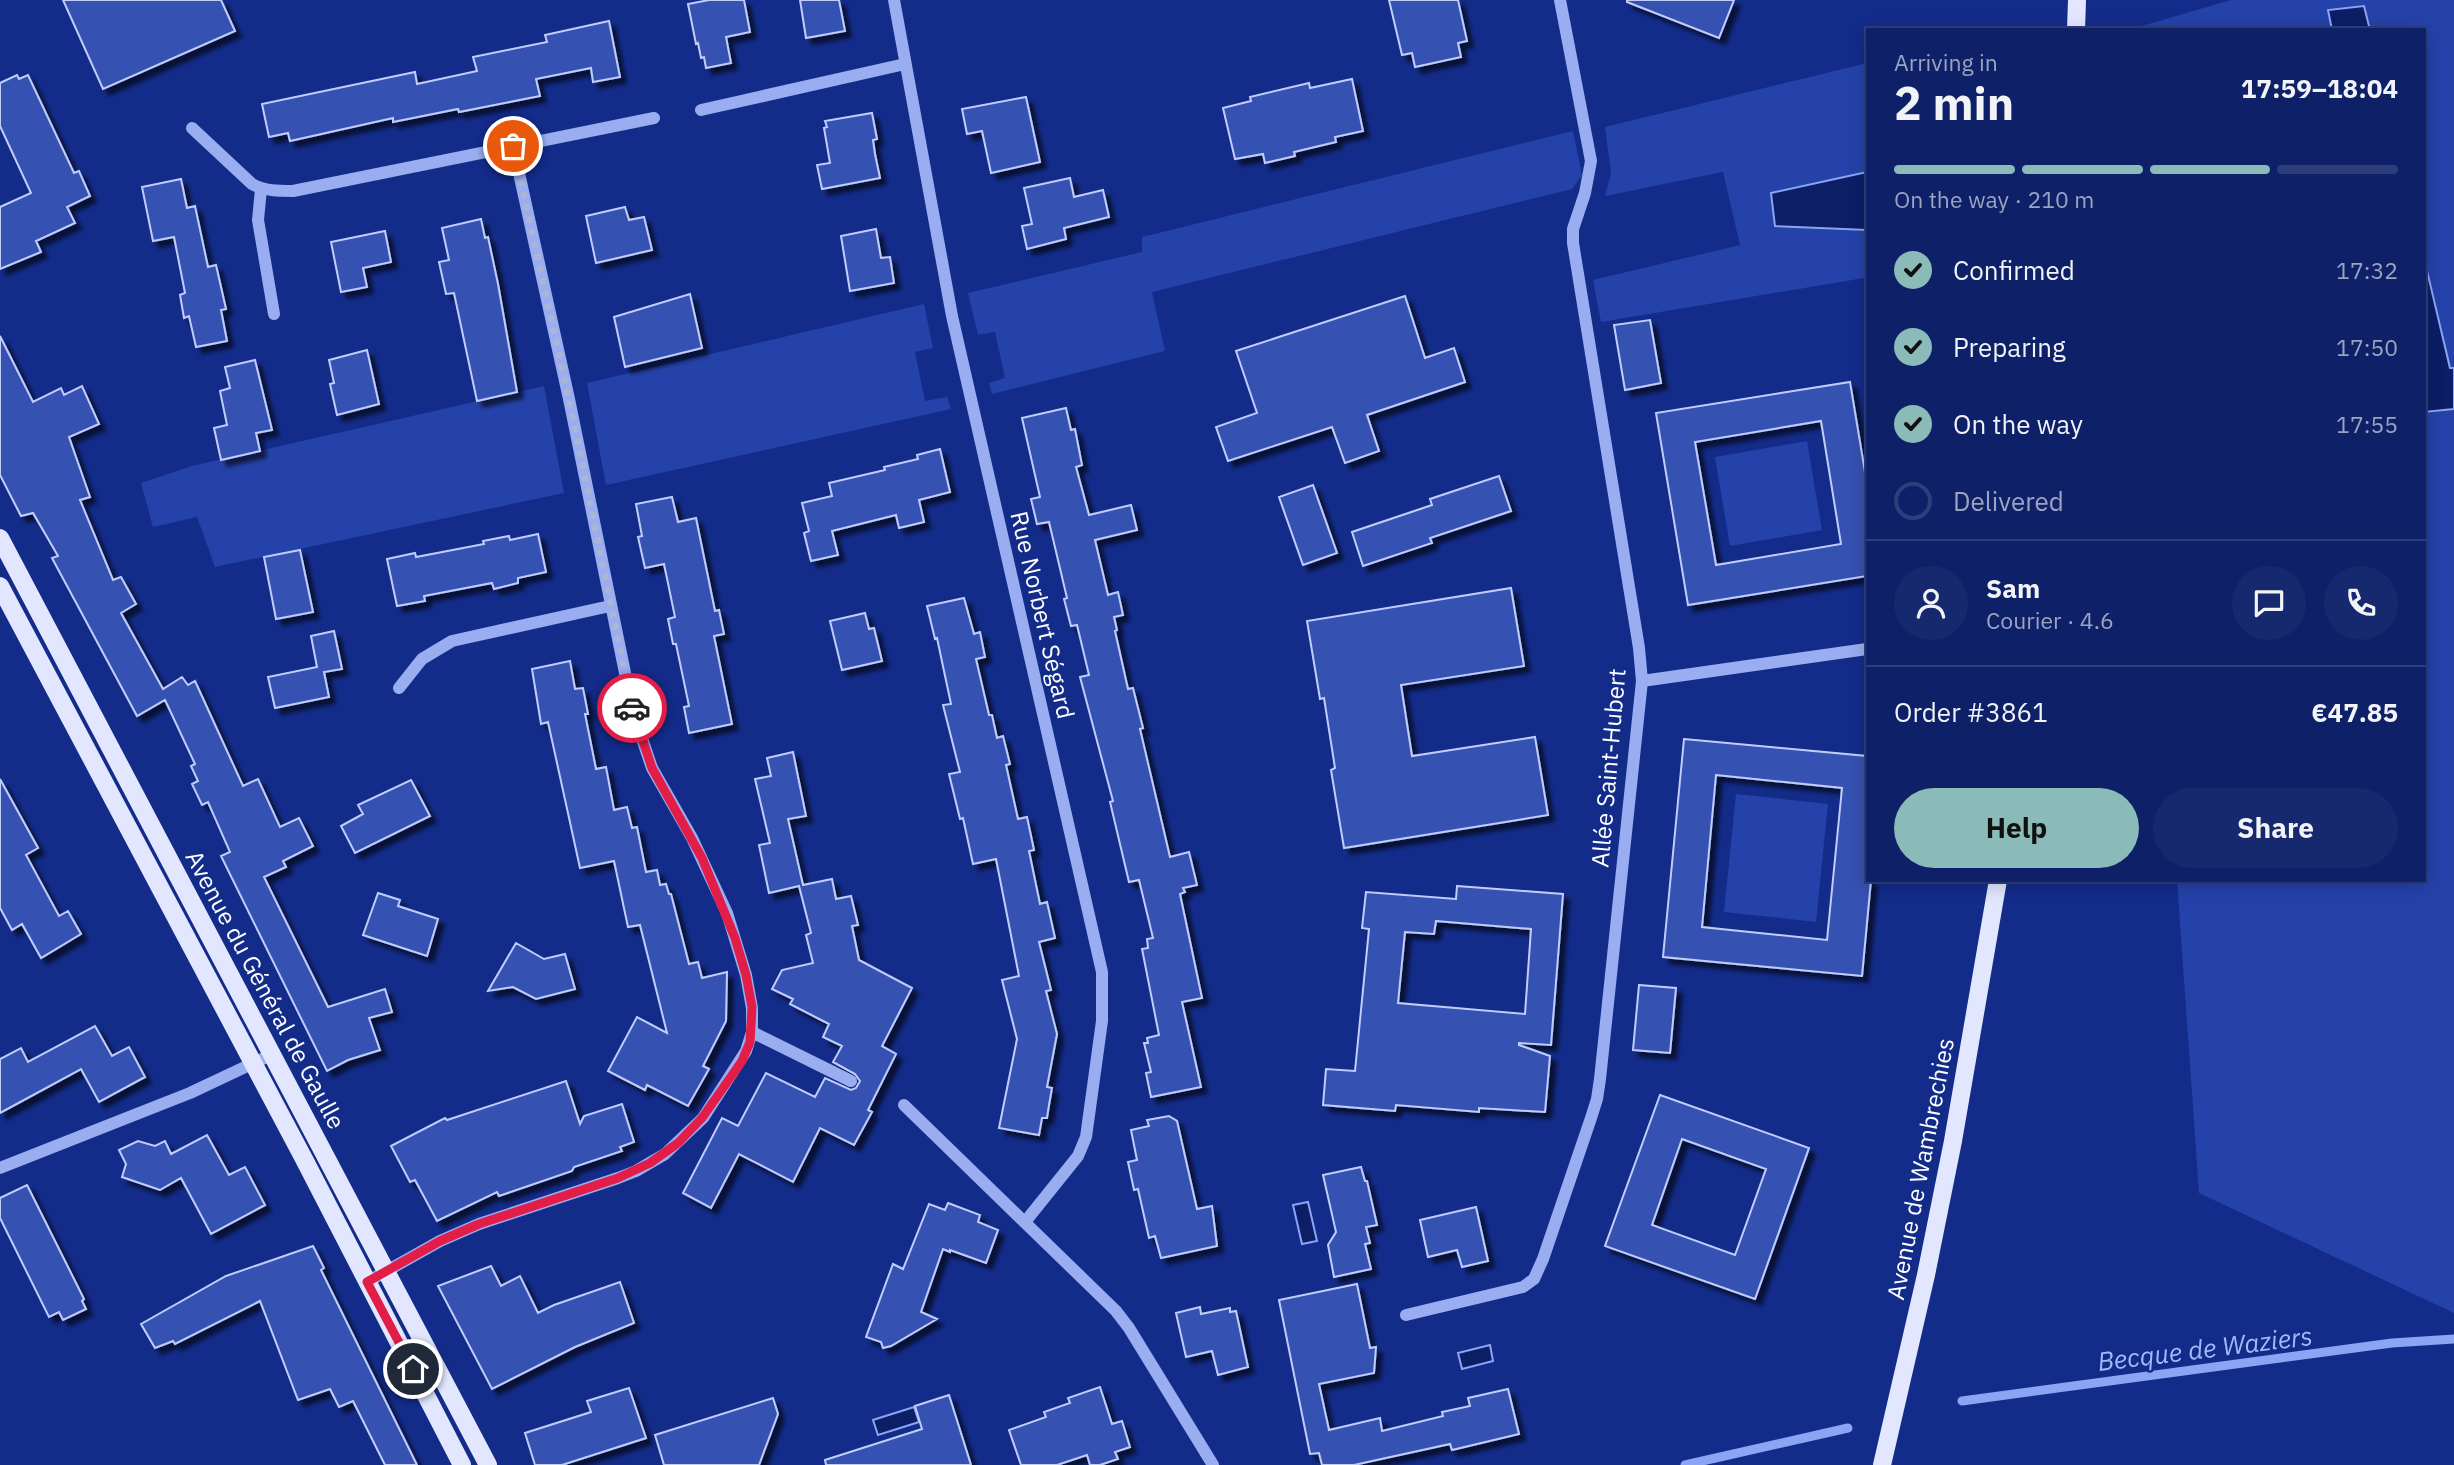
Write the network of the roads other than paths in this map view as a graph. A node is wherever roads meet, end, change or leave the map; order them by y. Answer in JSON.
{"nodes":[{"id":1,"x":894,"y":0,"type":"edge"},
{"id":2,"x":1560,"y":0,"type":"edge"},
{"id":3,"x":2077,"y":0,"type":"edge"},
{"id":4,"x":2076,"y":28,"type":"edge"},
{"id":5,"x":905,"y":64,"type":"junction"},
{"id":6,"x":701,"y":110,"type":"dead end"},
{"id":7,"x":654,"y":118,"type":"dead end"},
{"id":8,"x":192,"y":128,"type":"dead end"},
{"id":9,"x":513,"y":146,"type":"junction"},
{"id":10,"x":261,"y":189,"type":"junction"},
{"id":11,"x":274,"y":314,"type":"dead end"},
{"id":12,"x":0,"y":538,"type":"edge"},
{"id":13,"x":0,"y":586,"type":"edge"},
{"id":14,"x":610,"y":606,"type":"junction"},
{"id":15,"x":1866,"y":649,"type":"edge"},
{"id":16,"x":1642,"y":681,"type":"junction"},
{"id":17,"x":399,"y":688,"type":"dead end"},
{"id":18,"x":1998,"y":882,"type":"edge"},
{"id":19,"x":752,"y":1032,"type":"junction"},
{"id":20,"x":273,"y":1054,"type":"junction"},
{"id":21,"x":253,"y":1064,"type":"junction"},
{"id":22,"x":851,"y":1081,"type":"dead end"},
{"id":23,"x":904,"y":1105,"type":"dead end"},
{"id":24,"x":0,"y":1168,"type":"edge"},
{"id":25,"x":1025,"y":1222,"type":"junction"},
{"id":26,"x":386,"y":1271,"type":"junction"},
{"id":27,"x":367,"y":1282,"type":"junction"},
{"id":28,"x":1406,"y":1315,"type":"dead end"},
{"id":29,"x":462,"y":1465,"type":"edge"},
{"id":30,"x":488,"y":1465,"type":"edge"},
{"id":31,"x":1213,"y":1465,"type":"edge"},
{"id":32,"x":1882,"y":1465,"type":"edge"}],
"edges":[{"from":1,"to":5,"type":"street","name":"Rue Norbert Ségard"},
{"from":2,"to":16,"type":"street","name":"Allée Saint-Hubert"},
{"from":3,"to":4,"type":"main road"},
{"from":5,"to":6,"type":"street"},
{"from":5,"to":25,"type":"street","name":"Rue Norbert Ségard"},
{"from":7,"to":9,"type":"street"},
{"from":8,"to":10,"type":"street"},
{"from":9,"to":10,"type":"street"},
{"from":9,"to":14,"type":"street"},
{"from":10,"to":11,"type":"street"},
{"from":12,"to":20,"type":"main road","name":"Avenue du Général de Gaulle"},
{"from":13,"to":21,"type":"main road","name":"Avenue du Général de Gaulle"},
{"from":14,"to":17,"type":"street"},
{"from":14,"to":19,"type":"street"},
{"from":15,"to":16,"type":"street"},
{"from":16,"to":28,"type":"street","name":"Allée Saint-Hubert"},
{"from":18,"to":32,"type":"main road","name":"Avenue de Wambrechies"},
{"from":19,"to":22,"type":"street"},
{"from":19,"to":26,"type":"street"},
{"from":20,"to":21,"type":"street"},
{"from":20,"to":26,"type":"main road","name":"Avenue du Général de Gaulle"},
{"from":21,"to":24,"type":"street"},
{"from":21,"to":27,"type":"main road","name":"Avenue du Général de Gaulle"},
{"from":23,"to":25,"type":"street"},
{"from":25,"to":31,"type":"street"},
{"from":26,"to":27,"type":"street"},
{"from":26,"to":30,"type":"main road","name":"Avenue du Général de Gaulle"},
{"from":27,"to":29,"type":"main road","name":"Avenue du Général de Gaulle"}]}
